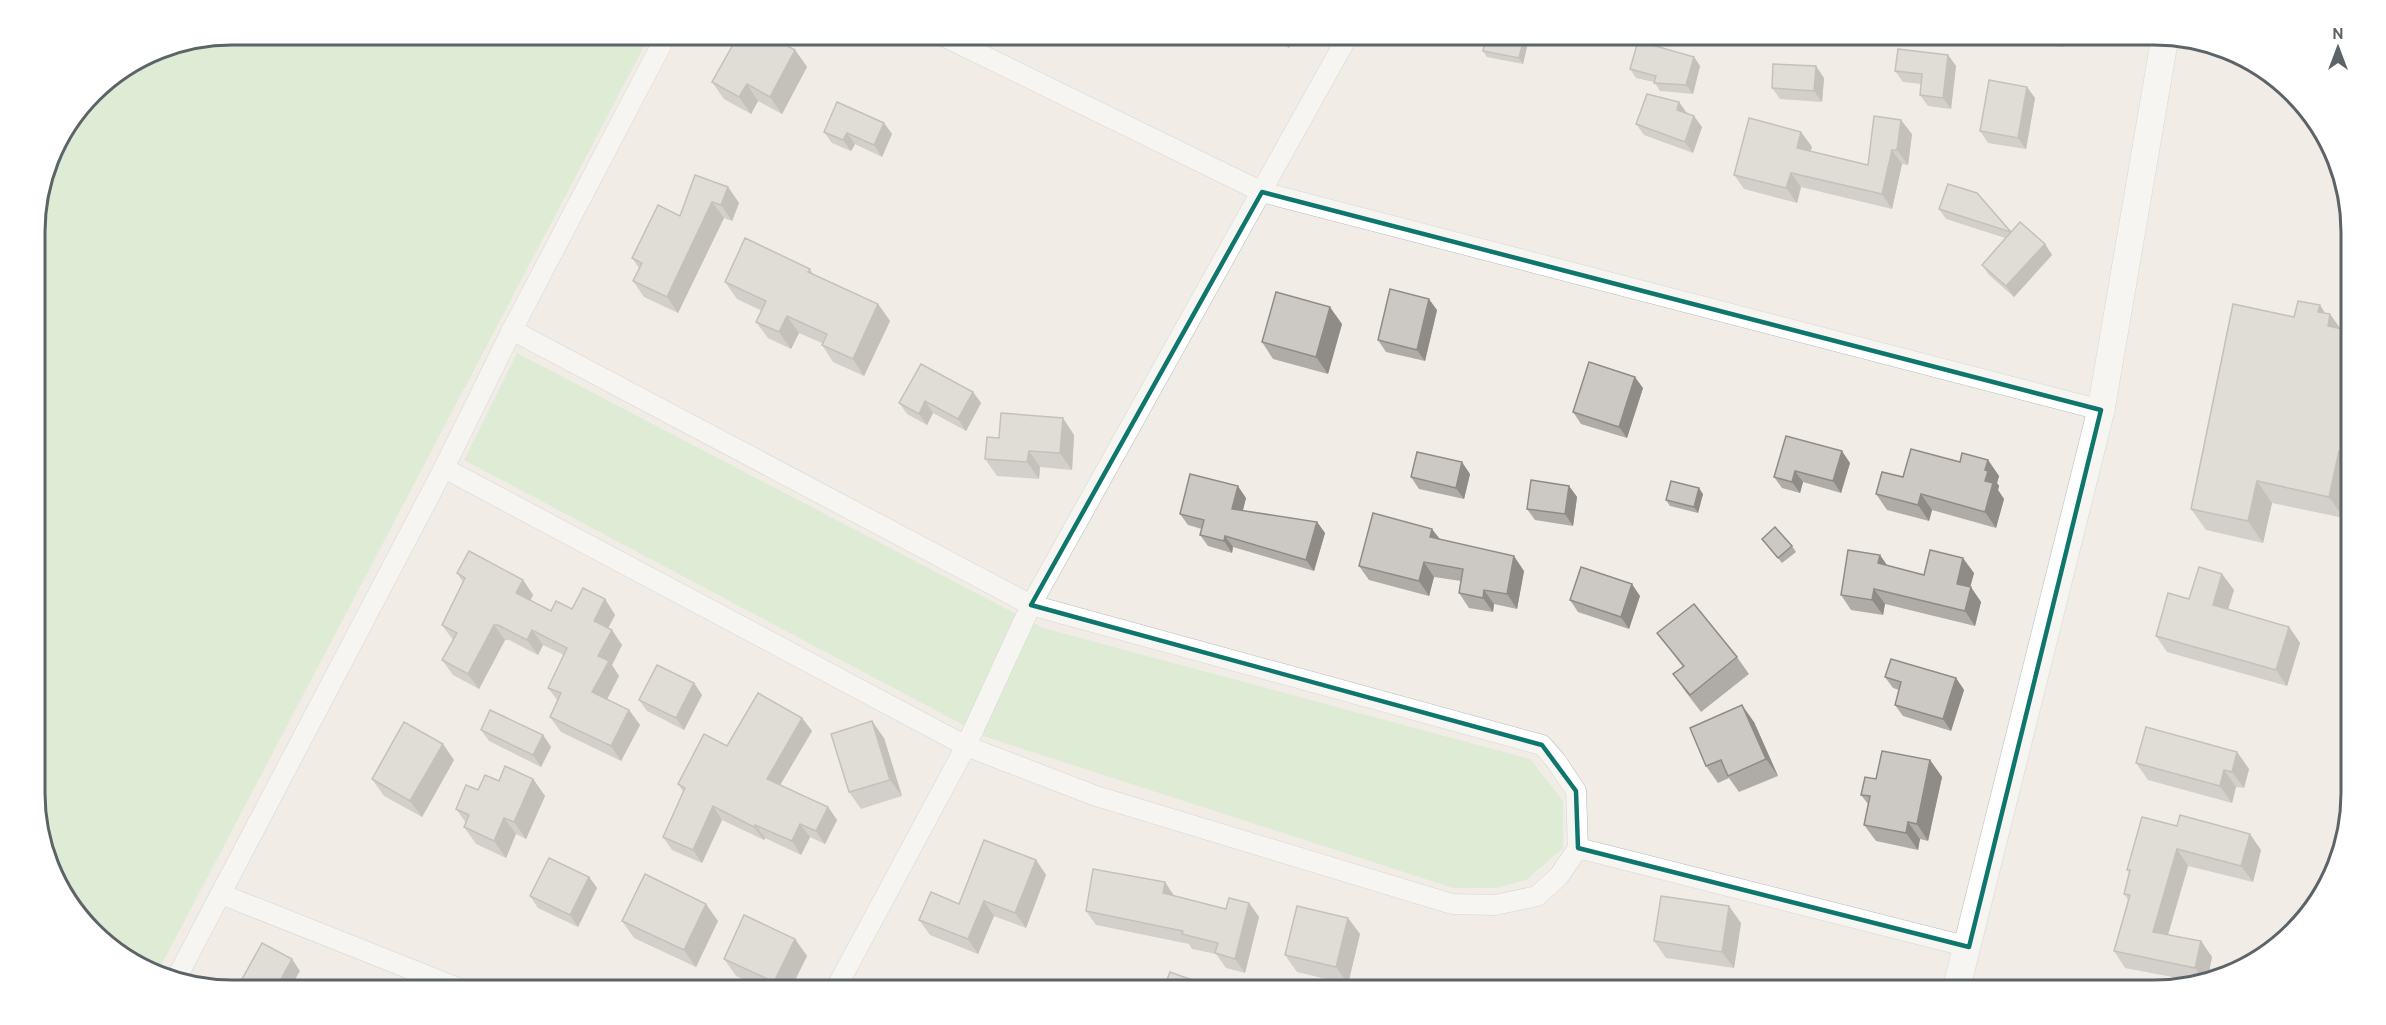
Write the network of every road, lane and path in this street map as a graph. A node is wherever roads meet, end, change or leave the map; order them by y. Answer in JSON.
{"nodes":[{"id":1,"x":661,"y":45,"type":"edge"},
{"id":2,"x":961,"y":45,"type":"edge"},
{"id":3,"x":1342,"y":45,"type":"edge"},
{"id":4,"x":2164,"y":45,"type":"edge"},
{"id":5,"x":1262,"y":192,"type":"junction"},
{"id":6,"x":512,"y":330,"type":"junction"},
{"id":7,"x":2101,"y":410,"type":"junction"},
{"id":8,"x":444,"y":468,"type":"junction"},
{"id":9,"x":1031,"y":605,"type":"junction"},
{"id":10,"x":966,"y":746,"type":"junction"},
{"id":11,"x":1578,"y":848,"type":"junction"},
{"id":12,"x":220,"y":894,"type":"junction"},
{"id":13,"x":1969,"y":947,"type":"junction"},
{"id":14,"x":180,"y":972,"type":"edge"},
{"id":15,"x":438,"y":980,"type":"edge"},
{"id":16,"x":840,"y":980,"type":"edge"},
{"id":17,"x":1959,"y":980,"type":"edge"}],
"edges":[{"from":1,"to":6,"type":"street"},
{"from":2,"to":5,"type":"street"},
{"from":3,"to":5,"type":"street"},
{"from":4,"to":7,"type":"street"},
{"from":5,"to":7,"type":"street"},
{"from":5,"to":9,"type":"street"},
{"from":6,"to":8,"type":"street"},
{"from":6,"to":9,"type":"street"},
{"from":7,"to":13,"type":"street"},
{"from":8,"to":10,"type":"street"},
{"from":8,"to":12,"type":"street"},
{"from":9,"to":10,"type":"street"},
{"from":9,"to":11,"type":"street"},
{"from":10,"to":11,"type":"street"},
{"from":10,"to":16,"type":"street"},
{"from":11,"to":13,"type":"street"},
{"from":12,"to":14,"type":"street"},
{"from":12,"to":15,"type":"street"},
{"from":13,"to":17,"type":"street"}]}
